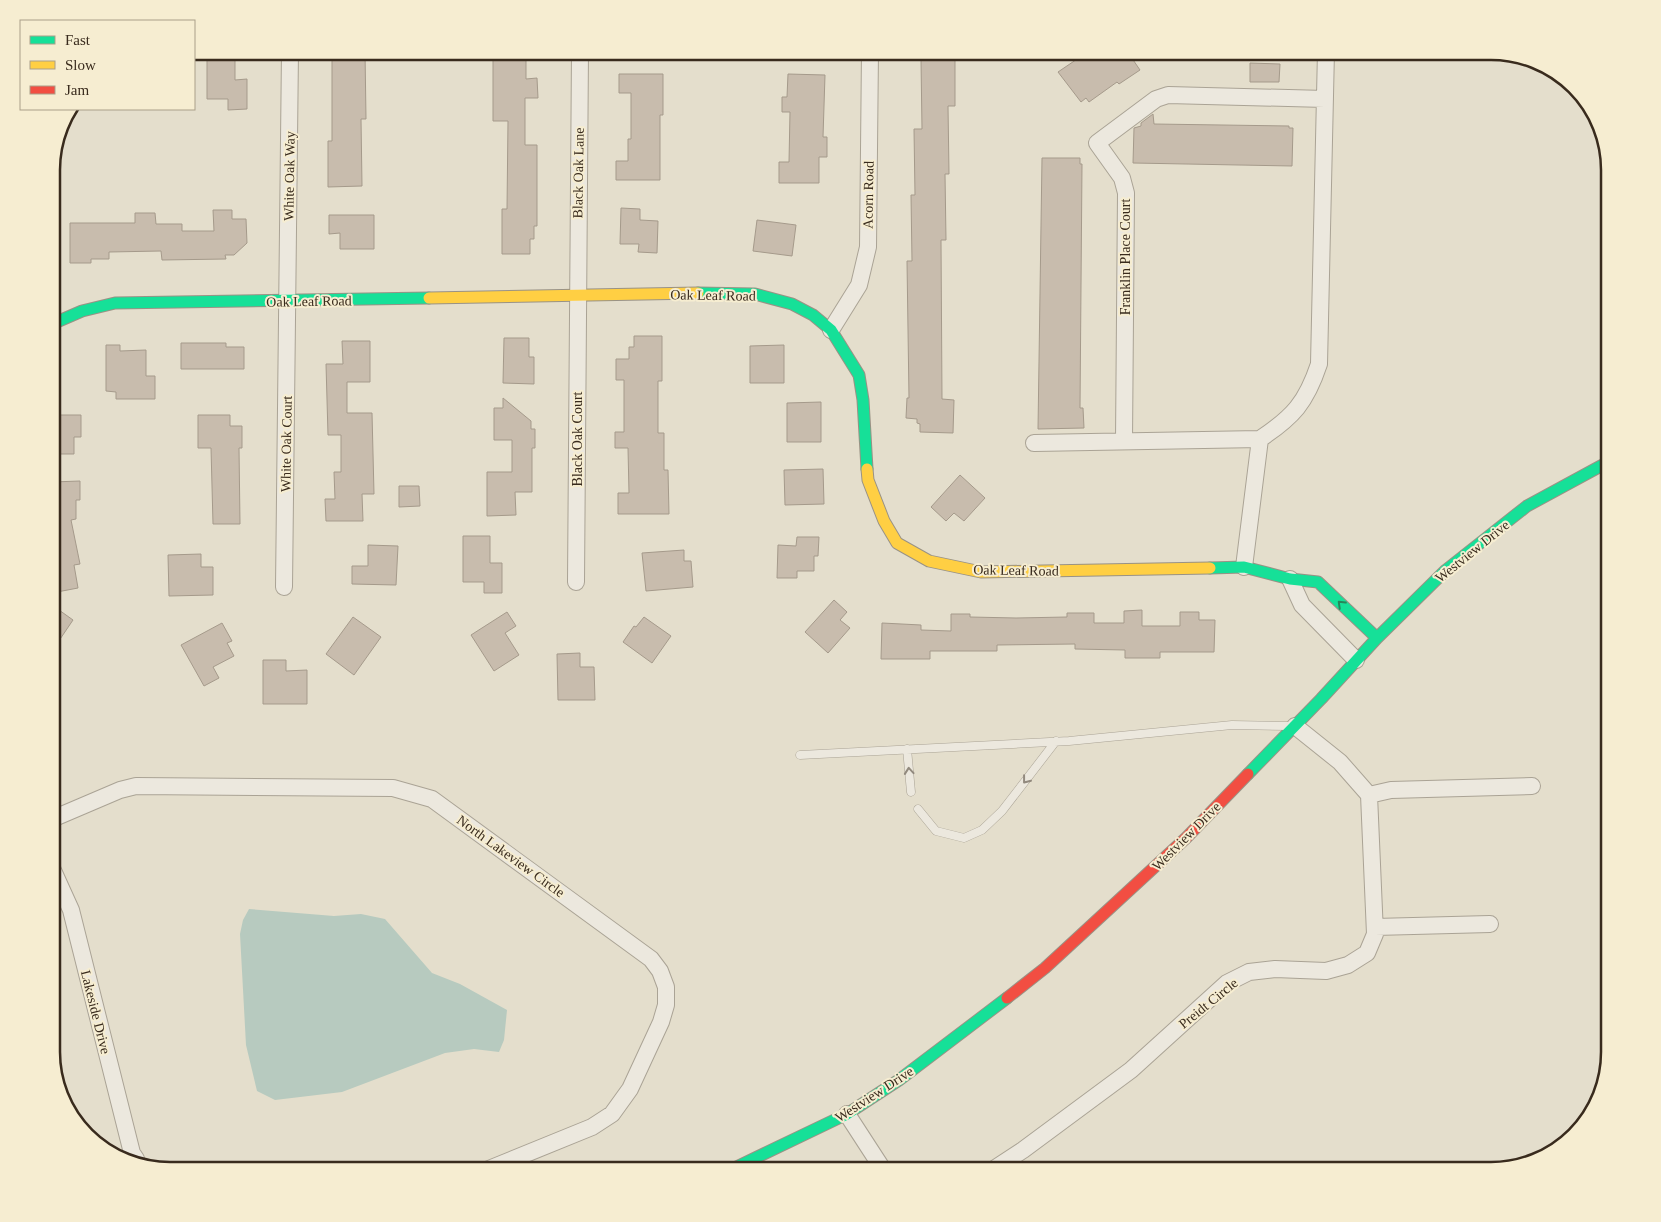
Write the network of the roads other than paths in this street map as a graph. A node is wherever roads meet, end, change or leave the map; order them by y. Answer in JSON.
{"nodes":[{"id":1,"x":290,"y":60,"type":"edge"},
{"id":2,"x":580,"y":60,"type":"edge"},
{"id":3,"x":870,"y":60,"type":"edge"},
{"id":4,"x":1326,"y":60,"type":"edge"},
{"id":5,"x":1325,"y":100,"type":"junction"},
{"id":6,"x":577,"y":295,"type":"junction"},
{"id":7,"x":288,"y":301,"type":"junction"},
{"id":8,"x":60,"y":320,"type":"edge"},
{"id":9,"x":831,"y":330,"type":"junction"},
{"id":10,"x":1260,"y":439,"type":"junction"},
{"id":11,"x":1124,"y":441,"type":"junction"},
{"id":12,"x":1034,"y":443,"type":"dead end"},
{"id":13,"x":1601,"y":466,"type":"edge"},
{"id":14,"x":1244,"y":567,"type":"junction"},
{"id":15,"x":1290,"y":579,"type":"junction"},
{"id":16,"x":576,"y":582,"type":"dead end"},
{"id":17,"x":284,"y":587,"type":"dead end"},
{"id":18,"x":1376,"y":638,"type":"junction"},
{"id":19,"x":1356,"y":660,"type":"junction"},
{"id":20,"x":1295,"y":726,"type":"junction"},
{"id":21,"x":1056,"y":741,"type":"junction"},
{"id":22,"x":907,"y":749,"type":"junction"},
{"id":23,"x":800,"y":755,"type":"dead end"},
{"id":24,"x":1532,"y":786,"type":"dead end"},
{"id":25,"x":911,"y":792,"type":"dead end"},
{"id":26,"x":1369,"y":796,"type":"junction"},
{"id":27,"x":918,"y":809,"type":"dead end"},
{"id":28,"x":60,"y":816,"type":"edge"},
{"id":29,"x":60,"y":885,"type":"edge"},
{"id":30,"x":1490,"y":924,"type":"dead end"},
{"id":31,"x":1375,"y":928,"type":"junction"},
{"id":32,"x":847,"y":1114,"type":"junction"},
{"id":33,"x":134,"y":1156,"type":"edge"},
{"id":34,"x":506,"y":1162,"type":"edge"},
{"id":35,"x":747,"y":1162,"type":"edge"},
{"id":36,"x":878,"y":1162,"type":"edge"},
{"id":37,"x":1005,"y":1162,"type":"edge"}],
"edges":[{"from":1,"to":7,"type":"street","name":"White Oak Way"},
{"from":2,"to":6,"type":"street","name":"Black Oak Lane"},
{"from":3,"to":9,"type":"street","name":"Acorn Road"},
{"from":4,"to":5,"type":"street"},
{"from":5,"to":10,"type":"street"},
{"from":5,"to":11,"type":"street","name":"Franklin Place Court"},
{"from":6,"to":7,"type":"street","name":"Oak Leaf Road"},
{"from":6,"to":9,"type":"street","name":"Oak Leaf Road"},
{"from":6,"to":16,"type":"street","name":"Black Oak Court"},
{"from":7,"to":8,"type":"street","name":"Oak Leaf Road"},
{"from":7,"to":17,"type":"street","name":"White Oak Court"},
{"from":9,"to":14,"type":"street","name":"Oak Leaf Road"},
{"from":10,"to":11,"type":"street"},
{"from":10,"to":14,"type":"street"},
{"from":11,"to":12,"type":"street"},
{"from":13,"to":18,"type":"street","name":"Westview Drive"},
{"from":14,"to":15,"type":"street","name":"Oak Leaf Road"},
{"from":18,"to":15,"type":"street","name":"Oak Leaf Road","one_way":true},
{"from":15,"to":19,"type":"street"},
{"from":18,"to":19,"type":"street","name":"Westview Drive"},
{"from":19,"to":20,"type":"street","name":"Westview Drive"},
{"from":20,"to":21,"type":"lane"},
{"from":20,"to":26,"type":"street"},
{"from":20,"to":32,"type":"street","name":"Westview Drive"},
{"from":21,"to":22,"type":"lane"},
{"from":21,"to":27,"type":"lane","one_way":true},
{"from":22,"to":23,"type":"lane"},
{"from":25,"to":22,"type":"lane","one_way":true},
{"from":24,"to":26,"type":"street"},
{"from":26,"to":31,"type":"street","name":"Preidt Circle"},
{"from":28,"to":34,"type":"street","name":"North Lakeview Circle"},
{"from":29,"to":33,"type":"street","name":"Lakeside Drive"},
{"from":30,"to":31,"type":"street"},
{"from":31,"to":37,"type":"street","name":"Preidt Circle"},
{"from":32,"to":35,"type":"street","name":"Westview Drive"},
{"from":32,"to":36,"type":"street"}]}
